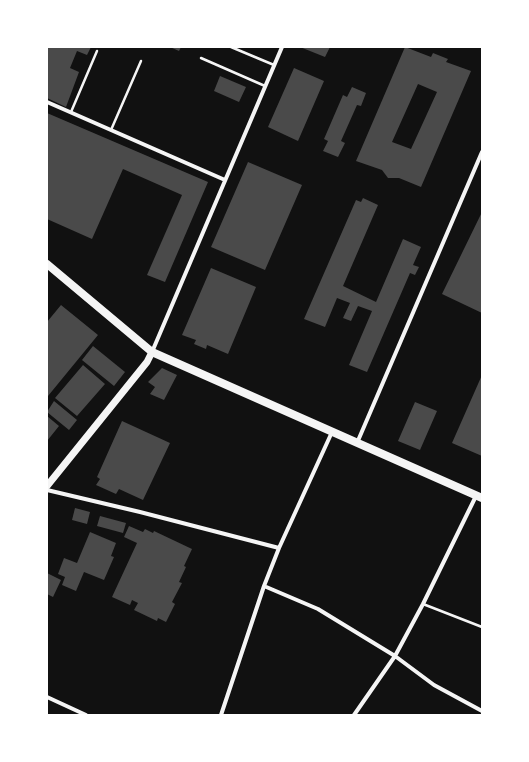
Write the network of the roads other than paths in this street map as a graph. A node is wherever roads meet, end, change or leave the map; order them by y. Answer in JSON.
{"nodes":[{"id":1,"x":231,"y":47,"type":"edge"},
{"id":2,"x":282,"y":47,"type":"edge"},
{"id":3,"x":97,"y":52,"type":"dead end"},
{"id":4,"x":200,"y":58,"type":"dead end"},
{"id":5,"x":141,"y":61,"type":"dead end"},
{"id":6,"x":274,"y":65,"type":"junction"},
{"id":7,"x":265,"y":86,"type":"junction"},
{"id":8,"x":47,"y":102,"type":"edge"},
{"id":9,"x":71,"y":112,"type":"junction"},
{"id":10,"x":111,"y":130,"type":"junction"},
{"id":11,"x":482,"y":152,"type":"edge"},
{"id":12,"x":225,"y":180,"type":"junction"},
{"id":13,"x":47,"y":264,"type":"edge"},
{"id":14,"x":152,"y":352,"type":"junction"},
{"id":15,"x":332,"y":432,"type":"junction"},
{"id":16,"x":357,"y":443,"type":"junction"},
{"id":17,"x":47,"y":486,"type":"edge"},
{"id":18,"x":47,"y":490,"type":"edge"},
{"id":19,"x":479,"y":497,"type":"edge"},
{"id":20,"x":279,"y":548,"type":"junction"},
{"id":21,"x":264,"y":586,"type":"junction"},
{"id":22,"x":423,"y":604,"type":"junction"},
{"id":23,"x":482,"y":628,"type":"edge"},
{"id":24,"x":395,"y":656,"type":"junction"},
{"id":25,"x":47,"y":696,"type":"edge"},
{"id":26,"x":482,"y":711,"type":"edge"},
{"id":27,"x":86,"y":715,"type":"edge"},
{"id":28,"x":221,"y":715,"type":"edge"},
{"id":29,"x":354,"y":715,"type":"edge"}],
"edges":[{"from":1,"to":6,"type":"lane"},
{"from":2,"to":6,"type":"street"},
{"from":3,"to":9,"type":"lane"},
{"from":4,"to":7,"type":"lane"},
{"from":5,"to":10,"type":"lane"},
{"from":6,"to":7,"type":"street"},
{"from":7,"to":12,"type":"street"},
{"from":8,"to":9,"type":"street"},
{"from":9,"to":10,"type":"street"},
{"from":10,"to":12,"type":"street"},
{"from":11,"to":16,"type":"street"},
{"from":12,"to":14,"type":"street"},
{"from":13,"to":14,"type":"main road"},
{"from":14,"to":15,"type":"main road"},
{"from":14,"to":17,"type":"street"},
{"from":15,"to":16,"type":"main road"},
{"from":15,"to":20,"type":"street"},
{"from":16,"to":19,"type":"main road"},
{"from":18,"to":20,"type":"street"},
{"from":19,"to":22,"type":"street"},
{"from":20,"to":21,"type":"street"},
{"from":21,"to":24,"type":"street"},
{"from":21,"to":28,"type":"street"},
{"from":22,"to":23,"type":"lane"},
{"from":22,"to":24,"type":"street"},
{"from":24,"to":26,"type":"street"},
{"from":24,"to":29,"type":"street"},
{"from":25,"to":27,"type":"street"}]}
